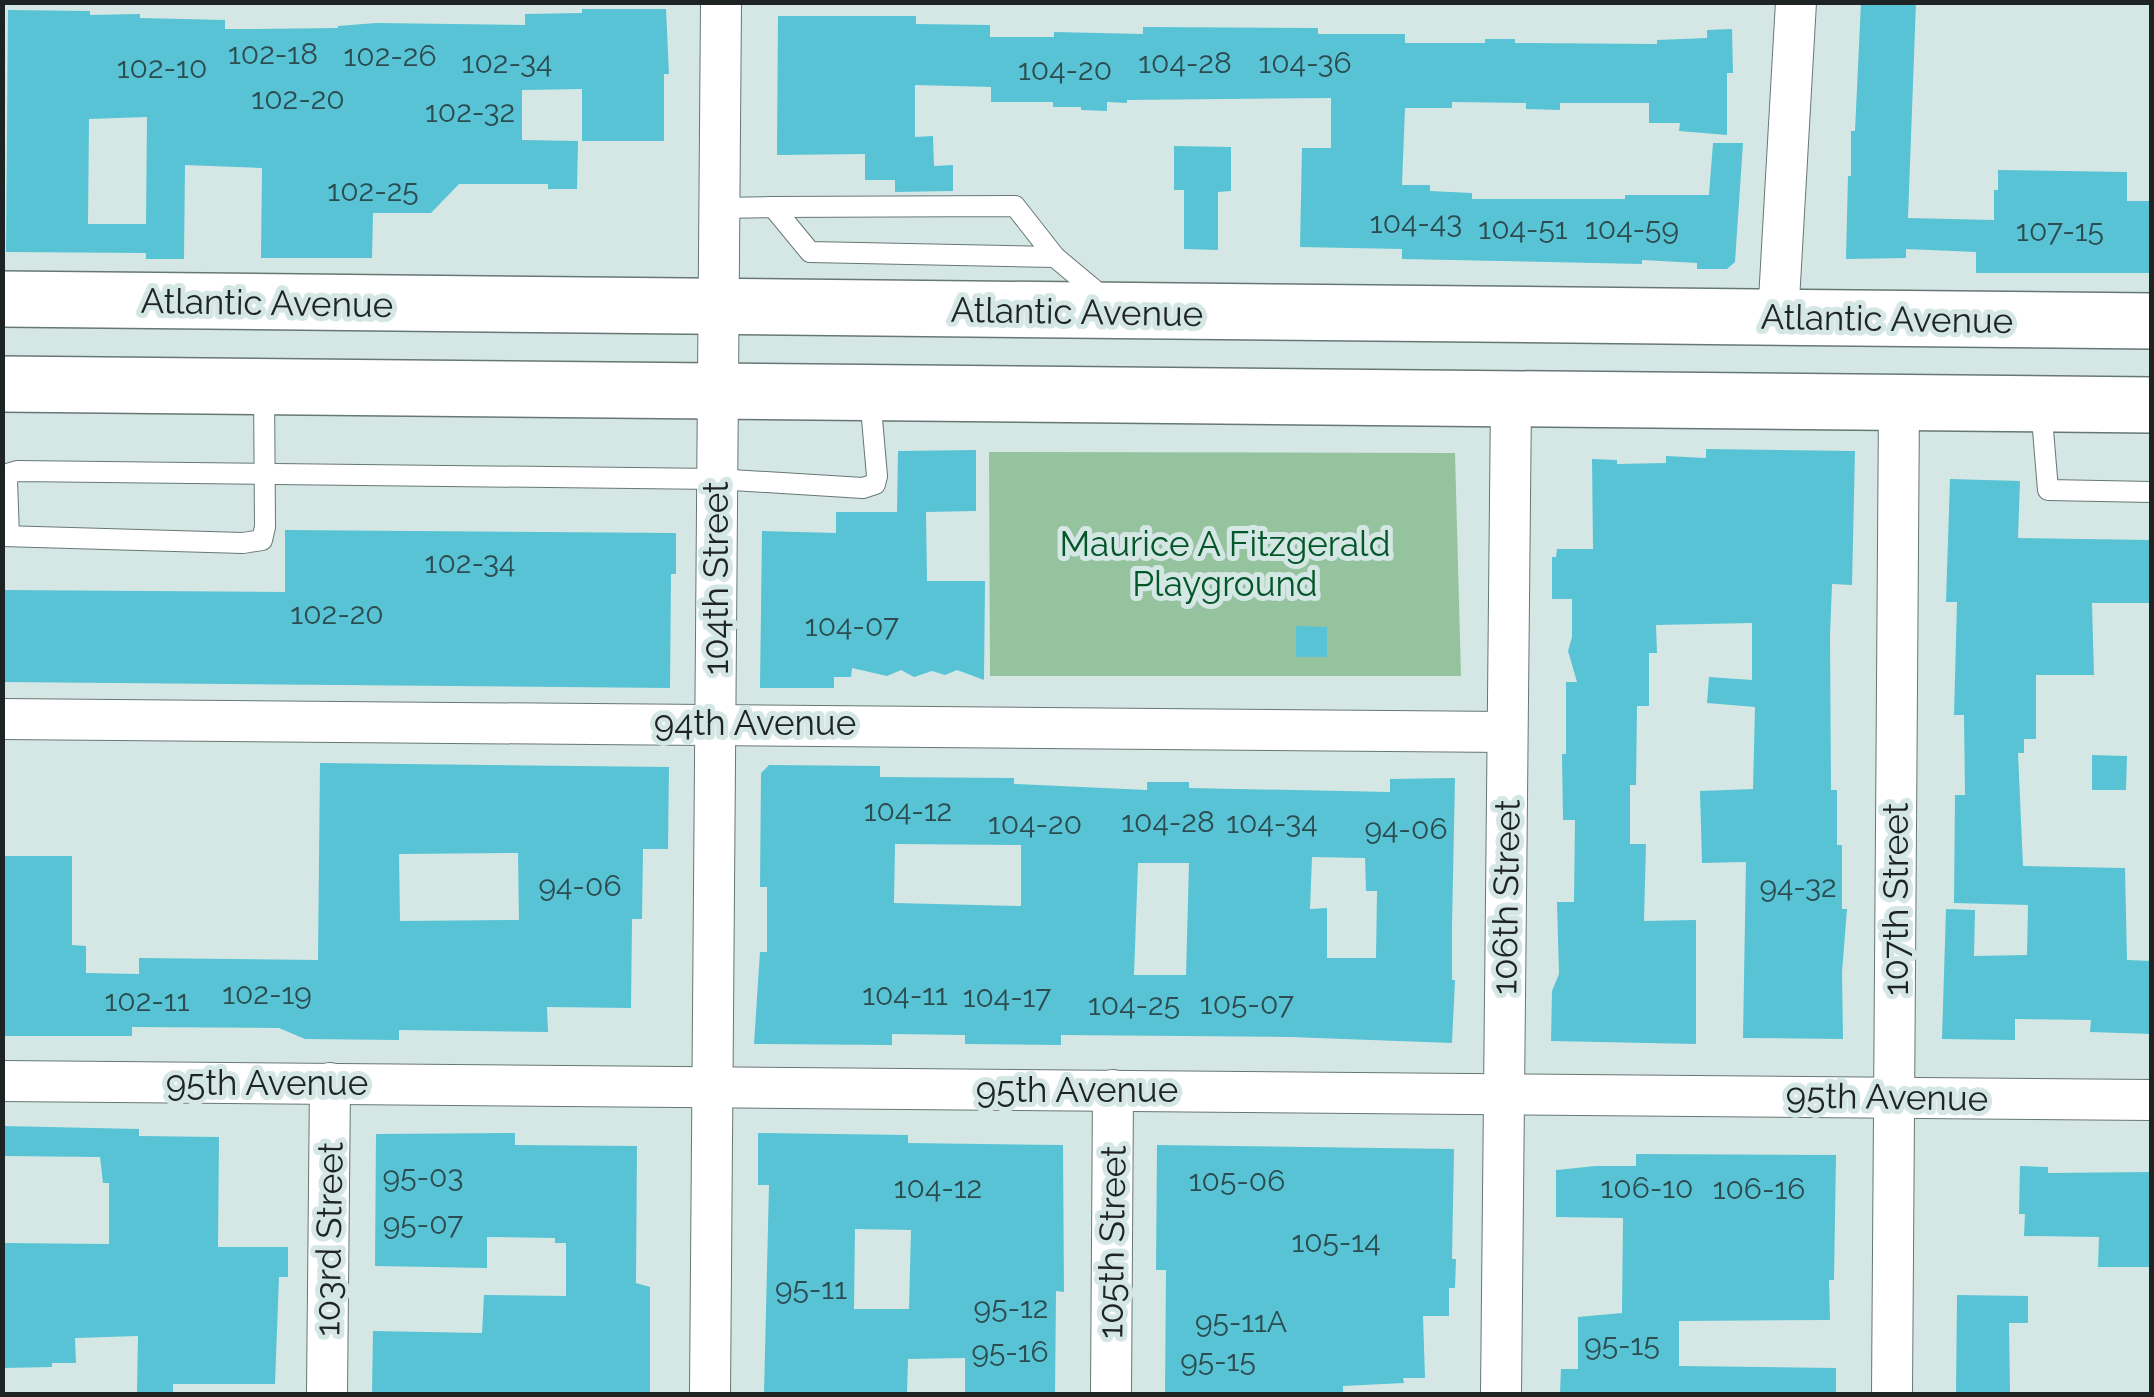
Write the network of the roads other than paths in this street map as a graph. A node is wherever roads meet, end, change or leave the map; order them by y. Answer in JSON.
{"nodes":[{"id":1,"x":721,"y":2,"type":"edge"},
{"id":2,"x":1796,"y":2,"type":"edge"},
{"id":3,"x":772,"y":207,"type":"junction"},
{"id":4,"x":720,"y":208,"type":"junction"},
{"id":5,"x":1055,"y":257,"type":"junction"},
{"id":6,"x":2,"y":299,"type":"edge"},
{"id":7,"x":719,"y":308,"type":"junction"},
{"id":8,"x":1121,"y":312,"type":"junction"},
{"id":9,"x":1778,"y":318,"type":"junction"},
{"id":10,"x":2152,"y":321,"type":"edge"},
{"id":11,"x":2,"y":384,"type":"edge"},
{"id":12,"x":264,"y":387,"type":"junction"},
{"id":13,"x":716,"y":392,"type":"junction"},
{"id":14,"x":870,"y":394,"type":"junction"},
{"id":15,"x":1510,"y":400,"type":"junction"},
{"id":16,"x":1899,"y":403,"type":"junction"},
{"id":17,"x":2040,"y":404,"type":"junction"},
{"id":18,"x":2152,"y":405,"type":"edge"},
{"id":19,"x":263,"y":476,"type":"junction"},
{"id":20,"x":716,"y":479,"type":"junction"},
{"id":21,"x":2152,"y":492,"type":"edge"},
{"id":22,"x":6,"y":536,"type":"edge"},
{"id":23,"x":2,"y":719,"type":"edge"},
{"id":24,"x":716,"y":723,"type":"junction"},
{"id":25,"x":1507,"y":732,"type":"junction"},
{"id":26,"x":2,"y":1080,"type":"edge"},
{"id":27,"x":330,"y":1083,"type":"junction"},
{"id":28,"x":712,"y":1087,"type":"junction"},
{"id":29,"x":1113,"y":1090,"type":"junction"},
{"id":30,"x":1504,"y":1094,"type":"junction"},
{"id":31,"x":1895,"y":1097,"type":"junction"},
{"id":32,"x":2152,"y":1100,"type":"edge"},
{"id":33,"x":327,"y":1394,"type":"edge"},
{"id":34,"x":710,"y":1394,"type":"edge"},
{"id":35,"x":1111,"y":1394,"type":"edge"},
{"id":36,"x":1501,"y":1394,"type":"edge"},
{"id":37,"x":1892,"y":1394,"type":"edge"}],
"edges":[{"from":1,"to":4,"type":"street","name":"104th Street"},
{"from":2,"to":9,"type":"street"},
{"from":3,"to":4,"type":"lane"},
{"from":3,"to":5,"type":"lane"},
{"from":3,"to":5,"type":"lane"},
{"from":4,"to":7,"type":"street","name":"104th Street"},
{"from":5,"to":8,"type":"lane"},
{"from":6,"to":7,"type":"main road","name":"Atlantic Avenue"},
{"from":7,"to":8,"type":"main road","name":"Atlantic Avenue"},
{"from":7,"to":13,"type":"street","name":"104th Street"},
{"from":8,"to":9,"type":"main road","name":"Atlantic Avenue"},
{"from":9,"to":10,"type":"main road","name":"Atlantic Avenue"},
{"from":11,"to":12,"type":"main road"},
{"from":12,"to":13,"type":"main road"},
{"from":12,"to":19,"type":"lane"},
{"from":13,"to":14,"type":"main road"},
{"from":13,"to":20,"type":"street","name":"104th Street"},
{"from":14,"to":15,"type":"main road"},
{"from":14,"to":20,"type":"lane"},
{"from":15,"to":16,"type":"main road"},
{"from":15,"to":25,"type":"street","name":"106th Street"},
{"from":16,"to":17,"type":"main road"},
{"from":16,"to":31,"type":"street","name":"107th Street"},
{"from":17,"to":18,"type":"main road"},
{"from":17,"to":21,"type":"lane"},
{"from":19,"to":20,"type":"lane"},
{"from":19,"to":22,"type":"lane"},
{"from":19,"to":22,"type":"lane"},
{"from":20,"to":24,"type":"street","name":"104th Street"},
{"from":23,"to":24,"type":"street","name":"94th Avenue"},
{"from":24,"to":25,"type":"street","name":"94th Avenue"},
{"from":24,"to":28,"type":"street","name":"104th Street"},
{"from":25,"to":30,"type":"street","name":"106th Street"},
{"from":26,"to":27,"type":"street","name":"95th Avenue"},
{"from":27,"to":28,"type":"street","name":"95th Avenue"},
{"from":27,"to":33,"type":"street","name":"103rd Street"},
{"from":28,"to":29,"type":"street","name":"95th Avenue"},
{"from":28,"to":34,"type":"street","name":"104th Street"},
{"from":29,"to":30,"type":"street","name":"95th Avenue"},
{"from":29,"to":35,"type":"street","name":"105th Street"},
{"from":30,"to":31,"type":"street","name":"95th Avenue"},
{"from":30,"to":36,"type":"street","name":"106th Street"},
{"from":31,"to":32,"type":"street","name":"95th Avenue"},
{"from":31,"to":37,"type":"street","name":"107th Street"}]}
